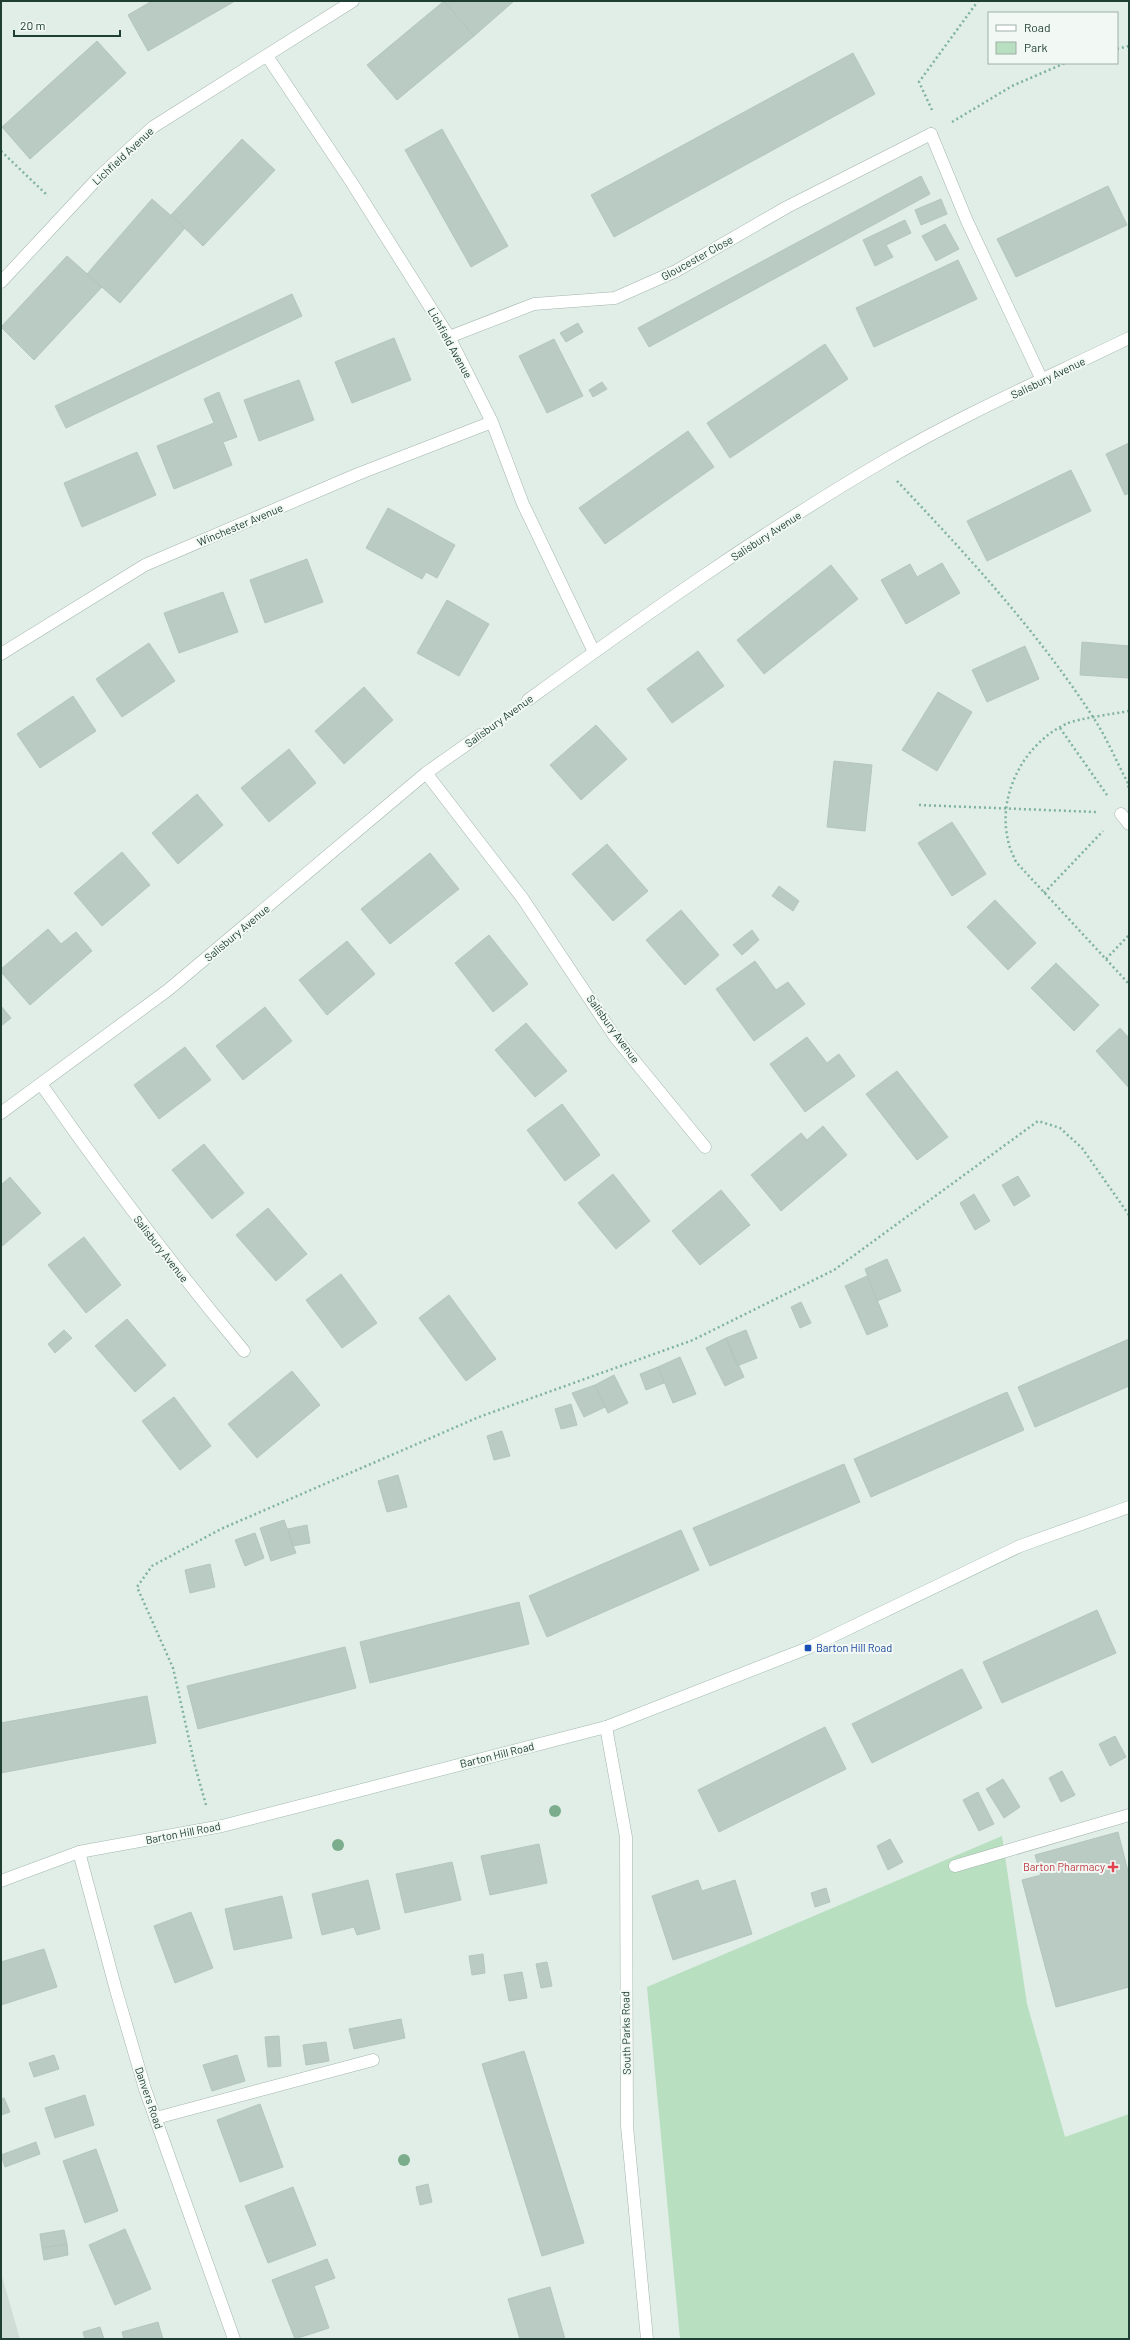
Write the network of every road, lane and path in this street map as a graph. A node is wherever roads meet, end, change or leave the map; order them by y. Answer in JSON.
{"nodes":[{"id":1,"x":353,"y":1,"type":"edge"},
{"id":2,"x":978,"y":1,"type":"edge"},
{"id":3,"x":1129,"y":46,"type":"edge"},
{"id":4,"x":1118,"y":49,"type":"edge"},
{"id":5,"x":267,"y":56,"type":"junction"},
{"id":6,"x":1063,"y":64,"type":"edge"},
{"id":7,"x":936,"y":131,"type":"junction"},
{"id":8,"x":1,"y":151,"type":"edge"},
{"id":9,"x":65,"y":213,"type":"junction"},
{"id":10,"x":1,"y":282,"type":"edge"},
{"id":11,"x":449,"y":336,"type":"junction"},
{"id":12,"x":1129,"y":338,"type":"edge"},
{"id":13,"x":1042,"y":380,"type":"junction"},
{"id":14,"x":492,"y":422,"type":"junction"},
{"id":15,"x":883,"y":461,"type":"junction"},
{"id":16,"x":594,"y":652,"type":"junction"},
{"id":17,"x":1,"y":654,"type":"edge"},
{"id":18,"x":528,"y":700,"type":"joint"},
{"id":19,"x":1129,"y":711,"type":"edge"},
{"id":20,"x":1094,"y":718,"type":"junction"},
{"id":21,"x":1060,"y":728,"type":"junction"},
{"id":22,"x":480,"y":735,"type":"joint"},
{"id":23,"x":426,"y":773,"type":"junction"},
{"id":24,"x":919,"y":805,"type":"dead end"},
{"id":25,"x":1006,"y":808,"type":"junction"},
{"id":26,"x":1120,"y":814,"type":"junction"},
{"id":27,"x":1129,"y":824,"type":"edge"},
{"id":28,"x":1044,"y":893,"type":"junction"},
{"id":29,"x":1129,"y":935,"type":"edge"},
{"id":30,"x":1106,"y":959,"type":"junction"},
{"id":31,"x":1129,"y":984,"type":"edge"},
{"id":32,"x":41,"y":1084,"type":"junction"},
{"id":33,"x":1,"y":1113,"type":"edge"},
{"id":34,"x":705,"y":1147,"type":"dead end"},
{"id":35,"x":1129,"y":1215,"type":"edge"},
{"id":36,"x":244,"y":1351,"type":"dead end"},
{"id":37,"x":1129,"y":1507,"type":"edge"},
{"id":38,"x":606,"y":1728,"type":"junction"},
{"id":39,"x":1129,"y":1815,"type":"edge"},
{"id":40,"x":213,"y":1828,"type":"junction"},
{"id":41,"x":79,"y":1852,"type":"junction"},
{"id":42,"x":955,"y":1866,"type":"dead end"},
{"id":43,"x":1,"y":1881,"type":"edge"},
{"id":44,"x":373,"y":2060,"type":"dead end"},
{"id":45,"x":156,"y":2118,"type":"junction"},
{"id":46,"x":234,"y":2339,"type":"edge"},
{"id":47,"x":647,"y":2339,"type":"edge"}],
"edges":[{"from":1,"to":5,"type":"street","name":"Lichfield Avenue"},
{"from":2,"to":7,"type":"path"},
{"from":3,"to":4,"type":"path"},
{"from":5,"to":9,"type":"street","name":"Lichfield Avenue"},
{"from":5,"to":11,"type":"street","name":"Lichfield Avenue"},
{"from":6,"to":7,"type":"path"},
{"from":7,"to":11,"type":"street","name":"Gloucester Close"},
{"from":7,"to":13,"type":"street"},
{"from":8,"to":9,"type":"path"},
{"from":9,"to":10,"type":"street","name":"Lichfield Avenue"},
{"from":11,"to":14,"type":"street","name":"Lichfield Avenue"},
{"from":12,"to":13,"type":"street","name":"Salisbury Avenue"},
{"from":13,"to":15,"type":"street","name":"Salisbury Avenue"},
{"from":14,"to":16,"type":"street","name":"Lichfield Avenue"},
{"from":14,"to":17,"type":"street","name":"Winchester Avenue"},
{"from":15,"to":16,"type":"street","name":"Salisbury Avenue"},
{"from":15,"to":20,"type":"path"},
{"from":16,"to":18,"type":"street","name":"Salisbury Avenue"},
{"from":18,"to":22,"type":"path","name":"Salisbury Avenue"},
{"from":19,"to":20,"type":"path"},
{"from":20,"to":21,"type":"path"},
{"from":20,"to":26,"type":"path"},
{"from":21,"to":25,"type":"path"},
{"from":21,"to":26,"type":"path"},
{"from":22,"to":23,"type":"street","name":"Salisbury Avenue"},
{"from":23,"to":32,"type":"street","name":"Salisbury Avenue"},
{"from":23,"to":34,"type":"street","name":"Salisbury Avenue"},
{"from":24,"to":25,"type":"path"},
{"from":25,"to":26,"type":"path"},
{"from":25,"to":28,"type":"path"},
{"from":26,"to":27,"type":"street"},
{"from":26,"to":28,"type":"path"},
{"from":28,"to":30,"type":"path"},
{"from":29,"to":30,"type":"path"},
{"from":30,"to":31,"type":"path"},
{"from":32,"to":33,"type":"street","name":"Salisbury Avenue"},
{"from":32,"to":36,"type":"street","name":"Salisbury Avenue"},
{"from":35,"to":40,"type":"path"},
{"from":37,"to":38,"type":"street","name":"Barton Hill Road"},
{"from":38,"to":40,"type":"street","name":"Barton Hill Road"},
{"from":38,"to":47,"type":"street","name":"South Parks Road"},
{"from":39,"to":42,"type":"street"},
{"from":40,"to":41,"type":"street","name":"Barton Hill Road"},
{"from":41,"to":43,"type":"street","name":"Barton Hill Road"},
{"from":41,"to":45,"type":"street","name":"Danvers Road"},
{"from":44,"to":45,"type":"street"},
{"from":45,"to":46,"type":"street","name":"Danvers Road"}]}
